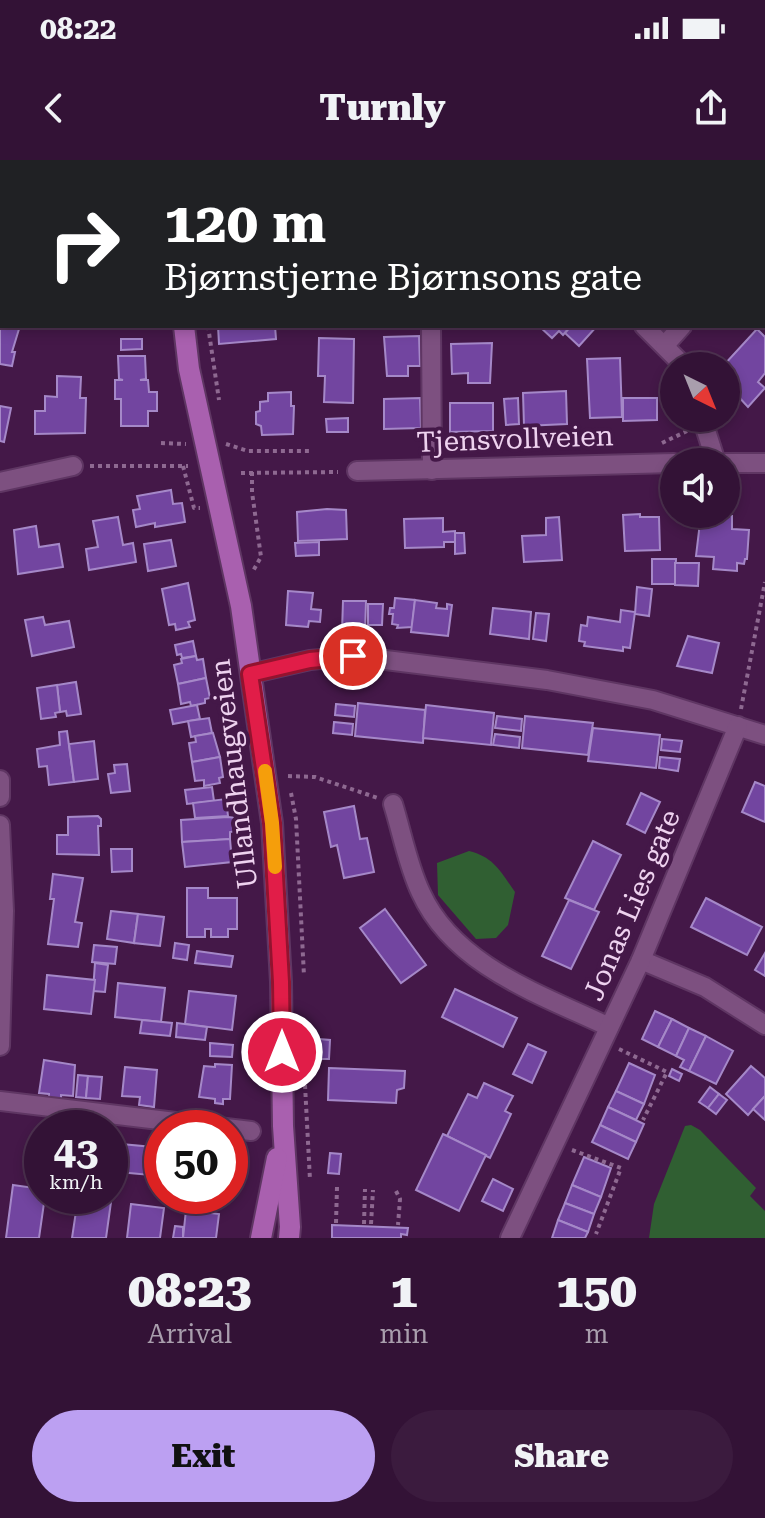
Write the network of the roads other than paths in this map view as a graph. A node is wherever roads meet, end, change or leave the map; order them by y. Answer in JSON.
{"nodes":[{"id":1,"x":184,"y":328,"type":"edge"},
{"id":2,"x":431,"y":328,"type":"edge"},
{"id":3,"x":646,"y":328,"type":"edge"},
{"id":4,"x":680,"y":328,"type":"edge"},
{"id":5,"x":665,"y":345,"type":"junction"},
{"id":6,"x":671,"y":352,"type":"edge"},
{"id":7,"x":660,"y":463,"type":"edge"},
{"id":8,"x":740,"y":463,"type":"edge"},
{"id":9,"x":765,"y":463,"type":"edge"},
{"id":10,"x":73,"y":466,"type":"road end"},
{"id":11,"x":432,"y":470,"type":"junction"},
{"id":12,"x":357,"y":471,"type":"road end"},
{"id":13,"x":0,"y":482,"type":"edge"},
{"id":14,"x":250,"y":674,"type":"junction"},
{"id":15,"x":738,"y":726,"type":"junction"},
{"id":16,"x":765,"y":735,"type":"edge"},
{"id":17,"x":0,"y":780,"type":"edge"},
{"id":18,"x":0,"y":797,"type":"edge"},
{"id":19,"x":393,"y":804,"type":"road end"},
{"id":20,"x":0,"y":825,"type":"edge"},
{"id":21,"x":641,"y":960,"type":"junction"},
{"id":22,"x":765,"y":1025,"type":"edge"},
{"id":23,"x":606,"y":1034,"type":"junction"},
{"id":24,"x":0,"y":1046,"type":"edge"},
{"id":25,"x":0,"y":1101,"type":"edge"},
{"id":26,"x":283,"y":1126,"type":"junction"},
{"id":27,"x":251,"y":1131,"type":"dead end"},
{"id":28,"x":261,"y":1238,"type":"edge"},
{"id":29,"x":289,"y":1238,"type":"edge"},
{"id":30,"x":510,"y":1238,"type":"edge"}],
"edges":[{"from":1,"to":14,"type":"main road","name":"Ullandhaugveien"},
{"from":2,"to":11,"type":"street"},
{"from":3,"to":5,"type":"street"},
{"from":4,"to":5,"type":"street"},
{"from":5,"to":6,"type":"street"},
{"from":7,"to":11,"type":"street","name":"Tjensvollveien"},
{"from":8,"to":9,"type":"street"},
{"from":10,"to":13,"type":"street"},
{"from":11,"to":12,"type":"street","name":"Tjensvollveien"},
{"from":14,"to":15,"type":"street"},
{"from":14,"to":26,"type":"main road","name":"Ullandhaugveien"},
{"from":15,"to":16,"type":"street"},
{"from":15,"to":21,"type":"street","name":"Jonas Lies gate"},
{"from":17,"to":18,"type":"street"},
{"from":19,"to":23,"type":"street"},
{"from":20,"to":24,"type":"street"},
{"from":21,"to":22,"type":"street"},
{"from":21,"to":23,"type":"street","name":"Jonas Lies gate"},
{"from":23,"to":30,"type":"street","name":"Jonas Lies gate"},
{"from":25,"to":27,"type":"street"},
{"from":26,"to":28,"type":"main road","name":"Ullandhaugveien"},
{"from":26,"to":29,"type":"main road","name":"Ullandhaugveien"}]}
